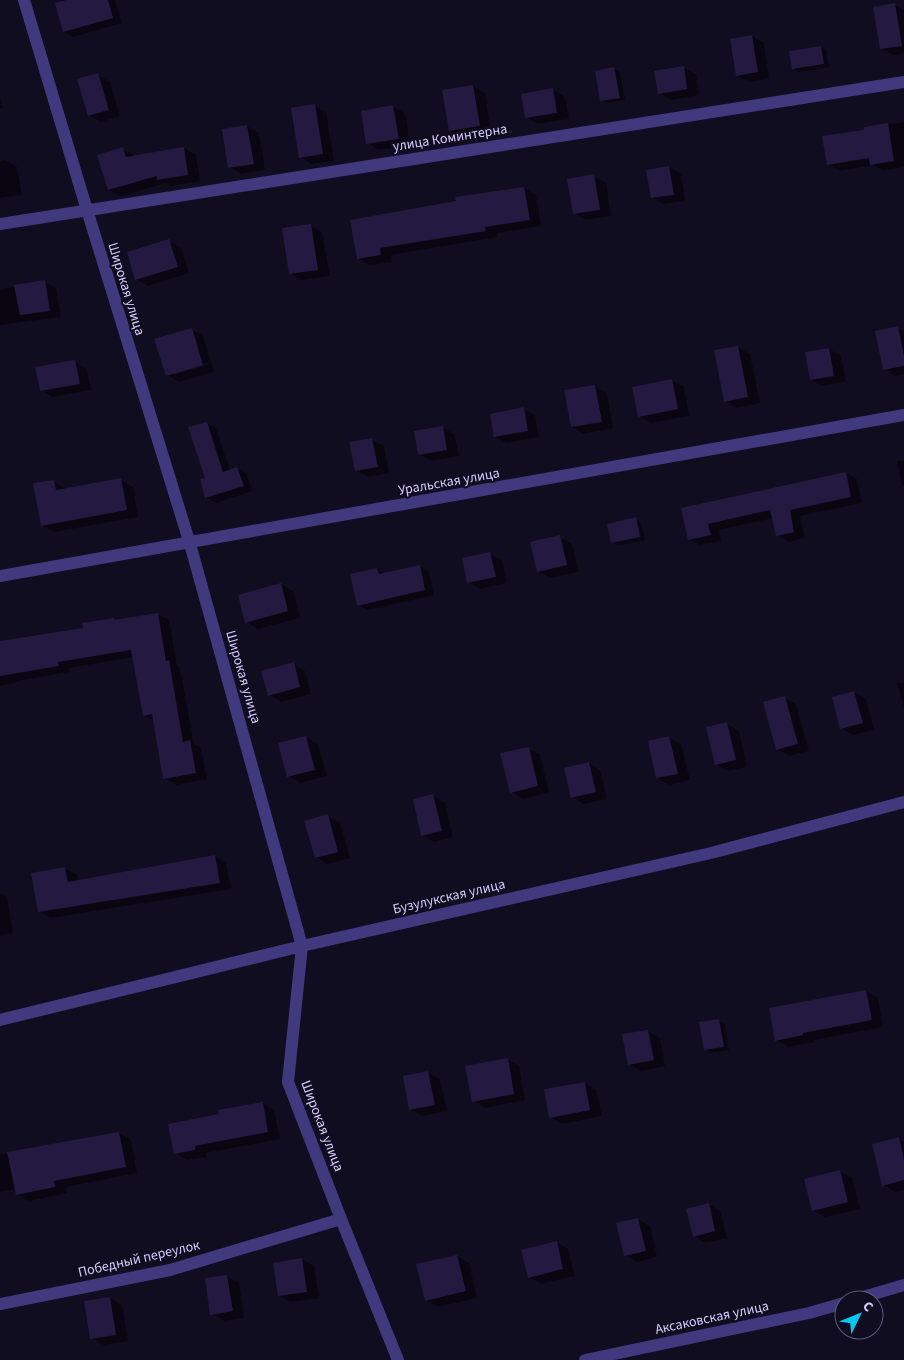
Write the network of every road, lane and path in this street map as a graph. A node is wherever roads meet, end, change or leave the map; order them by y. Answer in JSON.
{"nodes":[{"id":1,"x":24,"y":0,"type":"edge"},
{"id":2,"x":904,"y":82,"type":"edge"},
{"id":3,"x":86,"y":210,"type":"junction"},
{"id":4,"x":0,"y":224,"type":"edge"},
{"id":5,"x":904,"y":415,"type":"edge"},
{"id":6,"x":190,"y":544,"type":"junction"},
{"id":7,"x":0,"y":576,"type":"edge"},
{"id":8,"x":904,"y":802,"type":"edge"},
{"id":9,"x":302,"y":946,"type":"junction"},
{"id":10,"x":0,"y":1020,"type":"edge"},
{"id":11,"x":341,"y":1219,"type":"junction"},
{"id":12,"x":904,"y":1284,"type":"edge"},
{"id":13,"x":884,"y":1290,"type":"edge"},
{"id":14,"x":0,"y":1304,"type":"edge"},
{"id":15,"x":834,"y":1306,"type":"edge"},
{"id":16,"x":398,"y":1360,"type":"edge"},
{"id":17,"x":585,"y":1360,"type":"edge"}],
"edges":[{"from":1,"to":3,"type":"street","name":"Широкая улица"},
{"from":2,"to":3,"type":"street","name":"улица Коминтерна"},
{"from":3,"to":4,"type":"street","name":"улица Коминтерна"},
{"from":3,"to":6,"type":"street","name":"Широкая улица"},
{"from":5,"to":6,"type":"street","name":"Уральская улица"},
{"from":6,"to":7,"type":"street","name":"Уральская улица"},
{"from":6,"to":9,"type":"street","name":"Широкая улица"},
{"from":8,"to":9,"type":"street","name":"Бузулукская улица"},
{"from":9,"to":10,"type":"street","name":"Бузулукская улица"},
{"from":9,"to":11,"type":"street","name":"Широкая улица"},
{"from":11,"to":14,"type":"street","name":"Победный переулок"},
{"from":11,"to":16,"type":"street","name":"Широкая улица"},
{"from":12,"to":13,"type":"street"},
{"from":15,"to":17,"type":"street","name":"Аксаковская улица"}]}
